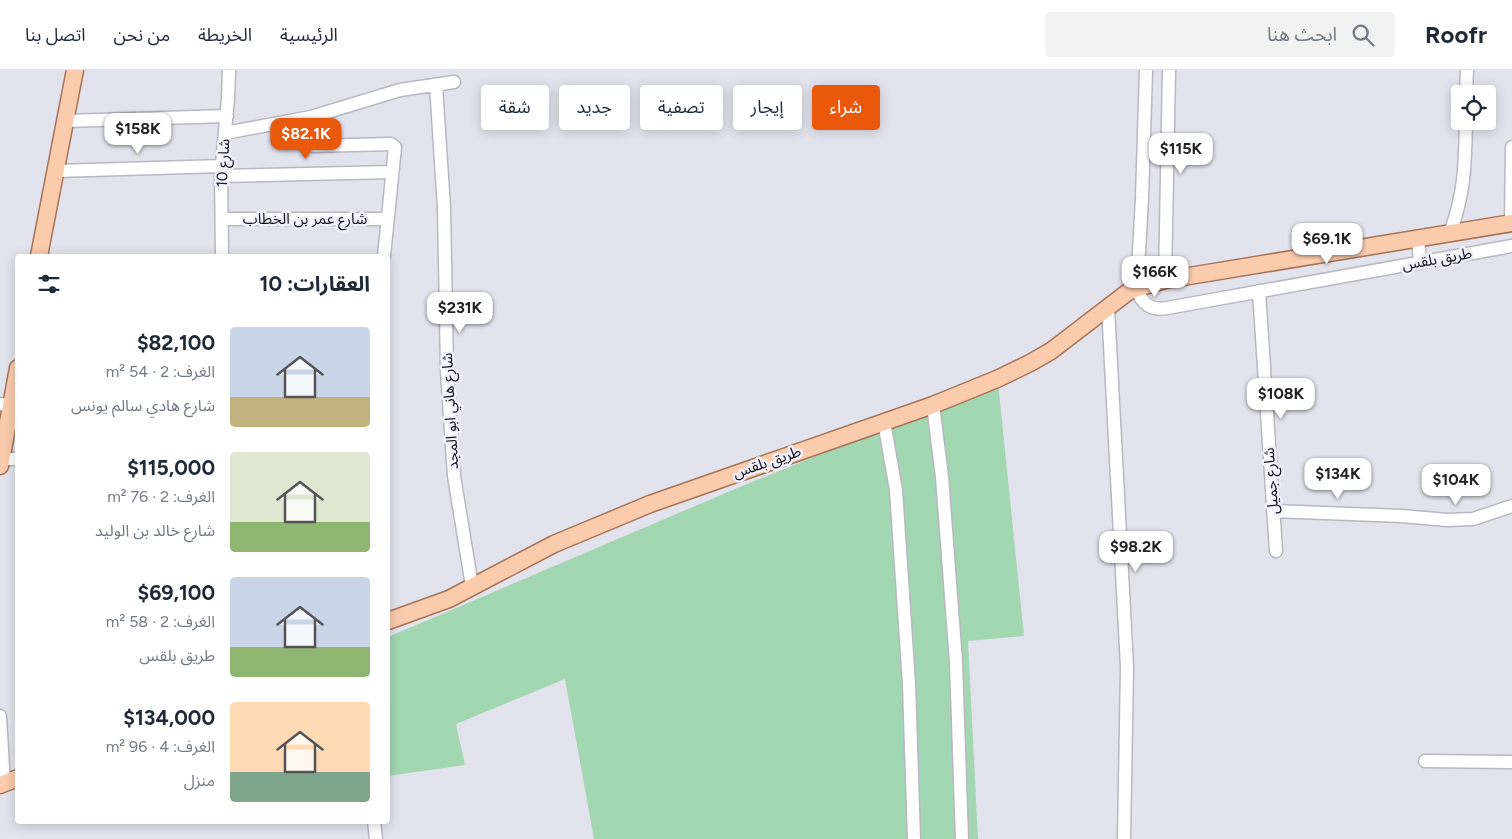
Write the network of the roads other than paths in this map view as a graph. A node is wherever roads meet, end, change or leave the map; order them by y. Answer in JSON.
{"nodes":[{"id":1,"x":75,"y":70,"type":"edge"},
{"id":2,"x":229,"y":70,"type":"edge"},
{"id":3,"x":1146,"y":70,"type":"edge"},
{"id":4,"x":1169,"y":70,"type":"edge"},
{"id":5,"x":1467,"y":70,"type":"edge"},
{"id":6,"x":454,"y":82,"type":"dead end"},
{"id":7,"x":436,"y":84,"type":"junction"},
{"id":8,"x":1466,"y":85,"type":"edge"},
{"id":9,"x":227,"y":116,"type":"junction"},
{"id":10,"x":66,"y":120,"type":"junction"},
{"id":11,"x":1466,"y":130,"type":"edge"},
{"id":12,"x":225,"y":133,"type":"junction"},
{"id":13,"x":313,"y":146,"type":"dead end"},
{"id":14,"x":1512,"y":147,"type":"edge"},
{"id":15,"x":56,"y":171,"type":"junction"},
{"id":16,"x":222,"y":171,"type":"junction"},
{"id":17,"x":391,"y":172,"type":"junction"},
{"id":18,"x":222,"y":219,"type":"junction"},
{"id":19,"x":387,"y":219,"type":"junction"},
{"id":20,"x":1511,"y":223,"type":"edge"},
{"id":21,"x":1450,"y":233,"type":"junction"},
{"id":22,"x":1418,"y":241,"type":"junction"},
{"id":23,"x":1512,"y":246,"type":"edge"},
{"id":24,"x":39,"y":254,"type":"edge"},
{"id":25,"x":222,"y":254,"type":"edge"},
{"id":26,"x":384,"y":254,"type":"edge"},
{"id":27,"x":1420,"y":260,"type":"junction"},
{"id":28,"x":1165,"y":280,"type":"junction"},
{"id":29,"x":1137,"y":288,"type":"junction"},
{"id":30,"x":1259,"y":291,"type":"junction"},
{"id":31,"x":1108,"y":307,"type":"junction"},
{"id":32,"x":15,"y":381,"type":"edge"},
{"id":33,"x":933,"y":404,"type":"junction"},
{"id":34,"x":9,"y":407,"type":"edge"},
{"id":35,"x":884,"y":422,"type":"junction"},
{"id":36,"x":4,"y":459,"type":"edge"},
{"id":37,"x":1512,"y":506,"type":"edge"},
{"id":38,"x":1273,"y":511,"type":"junction"},
{"id":39,"x":1276,"y":551,"type":"dead end"},
{"id":40,"x":472,"y":586,"type":"junction"},
{"id":41,"x":390,"y":620,"type":"edge"},
{"id":42,"x":0,"y":716,"type":"edge"},
{"id":43,"x":1425,"y":762,"type":"dead end"},
{"id":44,"x":1512,"y":762,"type":"edge"},
{"id":45,"x":7,"y":783,"type":"edge"},
{"id":46,"x":374,"y":824,"type":"edge"},
{"id":47,"x":376,"y":839,"type":"edge"},
{"id":48,"x":914,"y":839,"type":"edge"},
{"id":49,"x":962,"y":839,"type":"edge"},
{"id":50,"x":1124,"y":839,"type":"edge"}],
"edges":[{"from":1,"to":10,"type":"main road"},
{"from":2,"to":9,"type":"street","name":"شارع 10"},
{"from":3,"to":29,"type":"street"},
{"from":4,"to":28,"type":"street"},
{"from":5,"to":8,"type":"street"},
{"from":6,"to":7,"type":"street"},
{"from":7,"to":12,"type":"street"},
{"from":7,"to":40,"type":"street","name":"شارع هاني ابو المجد"},
{"from":9,"to":10,"type":"street"},
{"from":9,"to":12,"type":"street","name":"شارع 10"},
{"from":10,"to":15,"type":"main road"},
{"from":11,"to":21,"type":"street"},
{"from":12,"to":16,"type":"street","name":"شارع 10"},
{"from":13,"to":17,"type":"street"},
{"from":14,"to":20,"type":"street"},
{"from":15,"to":16,"type":"street"},
{"from":15,"to":24,"type":"main road"},
{"from":16,"to":17,"type":"street"},
{"from":16,"to":18,"type":"street","name":"شارع 10"},
{"from":17,"to":19,"type":"street"},
{"from":18,"to":19,"type":"street","name":"شارع عمر بن الخطاب"},
{"from":18,"to":25,"type":"street","name":"شارع 10"},
{"from":19,"to":26,"type":"street"},
{"from":20,"to":21,"type":"main road","name":"طريق بلقس"},
{"from":21,"to":22,"type":"main road","name":"طريق بلقس"},
{"from":22,"to":27,"type":"street"},
{"from":22,"to":28,"type":"main road","name":"طريق بلقس"},
{"from":23,"to":27,"type":"street","name":"طريق بلقس"},
{"from":27,"to":30,"type":"street","name":"طريق بلقس"},
{"from":28,"to":29,"type":"main road","name":"طريق بلقس"},
{"from":29,"to":30,"type":"street","name":"طريق بلقس"},
{"from":29,"to":31,"type":"main road","name":"طريق بلقس"},
{"from":30,"to":38,"type":"street","name":"شارع جميل"},
{"from":31,"to":33,"type":"main road","name":"طريق بلقس"},
{"from":31,"to":50,"type":"street"},
{"from":32,"to":34,"type":"main road"},
{"from":33,"to":35,"type":"main road","name":"طريق بلقس"},
{"from":33,"to":49,"type":"street"},
{"from":34,"to":36,"type":"main road"},
{"from":35,"to":40,"type":"main road","name":"طريق بلقس"},
{"from":35,"to":48,"type":"street"},
{"from":37,"to":38,"type":"street"},
{"from":38,"to":39,"type":"street","name":"شارع جميل"},
{"from":40,"to":41,"type":"main road","name":"طريق بلقس"},
{"from":42,"to":45,"type":"street"},
{"from":43,"to":44,"type":"street"},
{"from":46,"to":47,"type":"street"}]}
